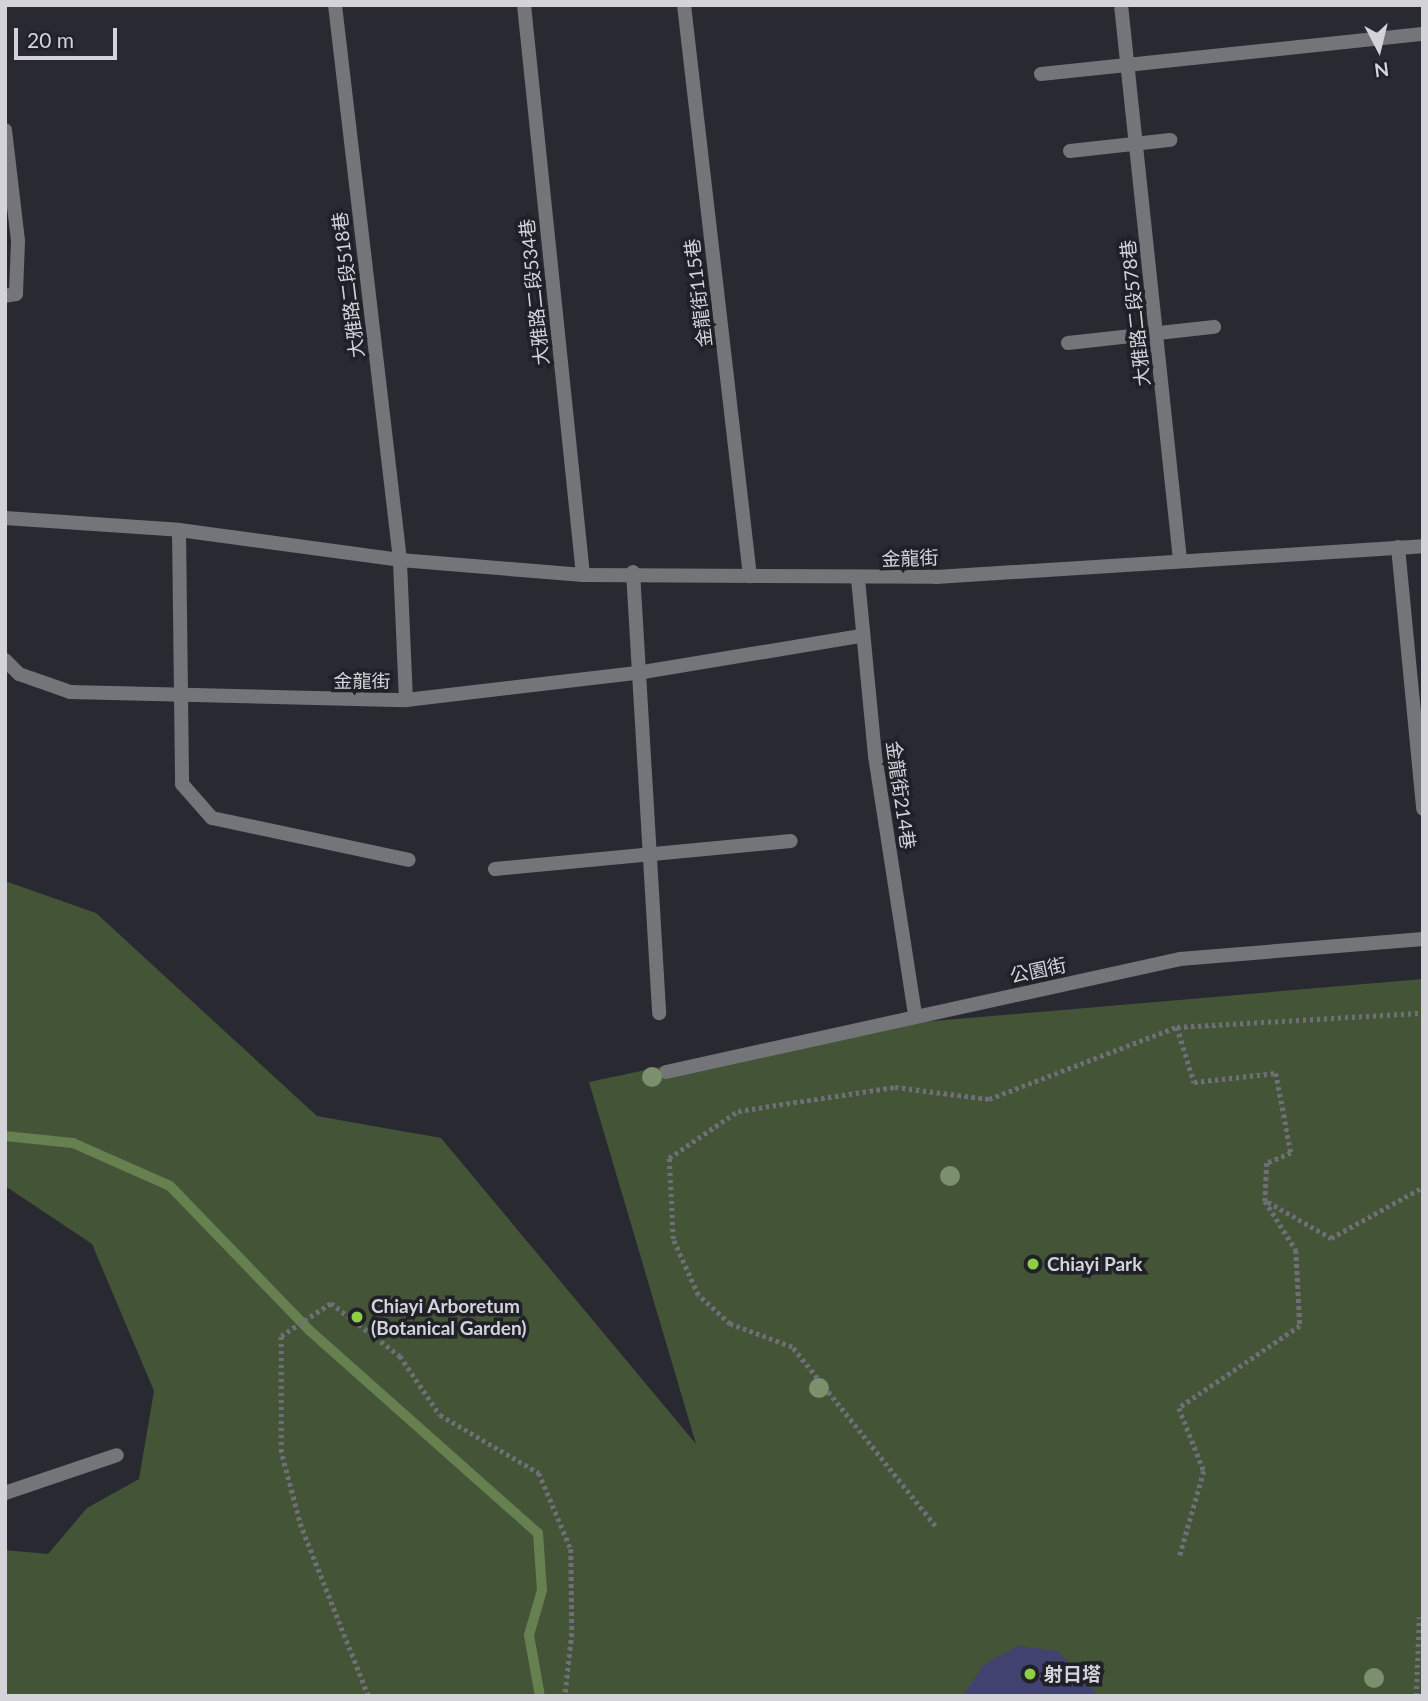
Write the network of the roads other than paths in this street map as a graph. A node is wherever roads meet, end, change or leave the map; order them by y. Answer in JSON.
{"nodes":[{"id":1,"x":335,"y":5,"type":"edge"},
{"id":2,"x":524,"y":5,"type":"edge"},
{"id":3,"x":684,"y":5,"type":"edge"},
{"id":4,"x":1121,"y":5,"type":"edge"},
{"id":5,"x":1423,"y":34,"type":"edge"},
{"id":6,"x":1124,"y":63,"type":"junction"},
{"id":7,"x":1041,"y":74,"type":"dead end"},
{"id":8,"x":5,"y":130,"type":"edge"},
{"id":9,"x":1170,"y":140,"type":"dead end"},
{"id":10,"x":1135,"y":144,"type":"junction"},
{"id":11,"x":1070,"y":151,"type":"dead end"},
{"id":12,"x":5,"y":296,"type":"edge"},
{"id":13,"x":1214,"y":327,"type":"dead end"},
{"id":14,"x":1157,"y":335,"type":"junction"},
{"id":15,"x":1068,"y":343,"type":"dead end"},
{"id":16,"x":5,"y":518,"type":"edge"},
{"id":17,"x":179,"y":530,"type":"junction"},
{"id":18,"x":1423,"y":545,"type":"edge"},
{"id":19,"x":1398,"y":547,"type":"junction"},
{"id":20,"x":400,"y":560,"type":"junction"},
{"id":21,"x":1180,"y":560,"type":"junction"},
{"id":22,"x":633,"y":572,"type":"junction"},
{"id":23,"x":583,"y":575,"type":"junction"},
{"id":24,"x":750,"y":576,"type":"junction"},
{"id":25,"x":858,"y":579,"type":"junction"},
{"id":26,"x":861,"y":636,"type":"junction"},
{"id":27,"x":5,"y":660,"type":"edge"},
{"id":28,"x":643,"y":672,"type":"junction"},
{"id":29,"x":179,"y":692,"type":"junction"},
{"id":30,"x":406,"y":699,"type":"junction"},
{"id":31,"x":1423,"y":809,"type":"edge"},
{"id":32,"x":791,"y":841,"type":"dead end"},
{"id":33,"x":651,"y":853,"type":"junction"},
{"id":34,"x":409,"y":860,"type":"dead end"},
{"id":35,"x":495,"y":869,"type":"dead end"},
{"id":36,"x":1423,"y":939,"type":"edge"},
{"id":37,"x":659,"y":1013,"type":"dead end"},
{"id":38,"x":915,"y":1014,"type":"junction"},
{"id":39,"x":666,"y":1072,"type":"dead end"},
{"id":40,"x":117,"y":1455,"type":"dead end"},
{"id":41,"x":5,"y":1493,"type":"edge"}],
"edges":[{"from":1,"to":20,"type":"street","name":"大雅路二段518巷"},
{"from":2,"to":23,"type":"street","name":"大雅路二段534巷"},
{"from":3,"to":24,"type":"street","name":"金龍街115巷"},
{"from":4,"to":6,"type":"street","name":"大雅路二段578巷"},
{"from":5,"to":6,"type":"street"},
{"from":6,"to":7,"type":"street"},
{"from":6,"to":10,"type":"street","name":"大雅路二段578巷"},
{"from":8,"to":12,"type":"street"},
{"from":9,"to":10,"type":"street"},
{"from":10,"to":11,"type":"street"},
{"from":10,"to":14,"type":"street","name":"大雅路二段578巷"},
{"from":13,"to":14,"type":"street"},
{"from":14,"to":15,"type":"street"},
{"from":14,"to":21,"type":"street","name":"大雅路二段578巷"},
{"from":16,"to":17,"type":"street","name":"金龍街"},
{"from":17,"to":20,"type":"street","name":"金龍街"},
{"from":17,"to":29,"type":"street"},
{"from":18,"to":19,"type":"street","name":"金龍街"},
{"from":19,"to":21,"type":"street","name":"金龍街"},
{"from":19,"to":31,"type":"street"},
{"from":20,"to":23,"type":"street","name":"金龍街"},
{"from":20,"to":30,"type":"street","name":"金龍街"},
{"from":21,"to":25,"type":"street","name":"金龍街"},
{"from":22,"to":23,"type":"street","name":"金龍街"},
{"from":22,"to":24,"type":"street","name":"金龍街"},
{"from":22,"to":28,"type":"street"},
{"from":24,"to":25,"type":"street","name":"金龍街"},
{"from":25,"to":26,"type":"street","name":"金龍街214巷"},
{"from":26,"to":28,"type":"street"},
{"from":26,"to":38,"type":"street","name":"金龍街214巷"},
{"from":27,"to":29,"type":"street","name":"金龍街"},
{"from":28,"to":30,"type":"street"},
{"from":28,"to":33,"type":"street"},
{"from":29,"to":30,"type":"street","name":"金龍街"},
{"from":29,"to":34,"type":"street"},
{"from":32,"to":33,"type":"street"},
{"from":33,"to":35,"type":"street"},
{"from":33,"to":37,"type":"street"},
{"from":36,"to":38,"type":"street","name":"公園街"},
{"from":38,"to":39,"type":"street","name":"公園街"},
{"from":40,"to":41,"type":"street"}]}
